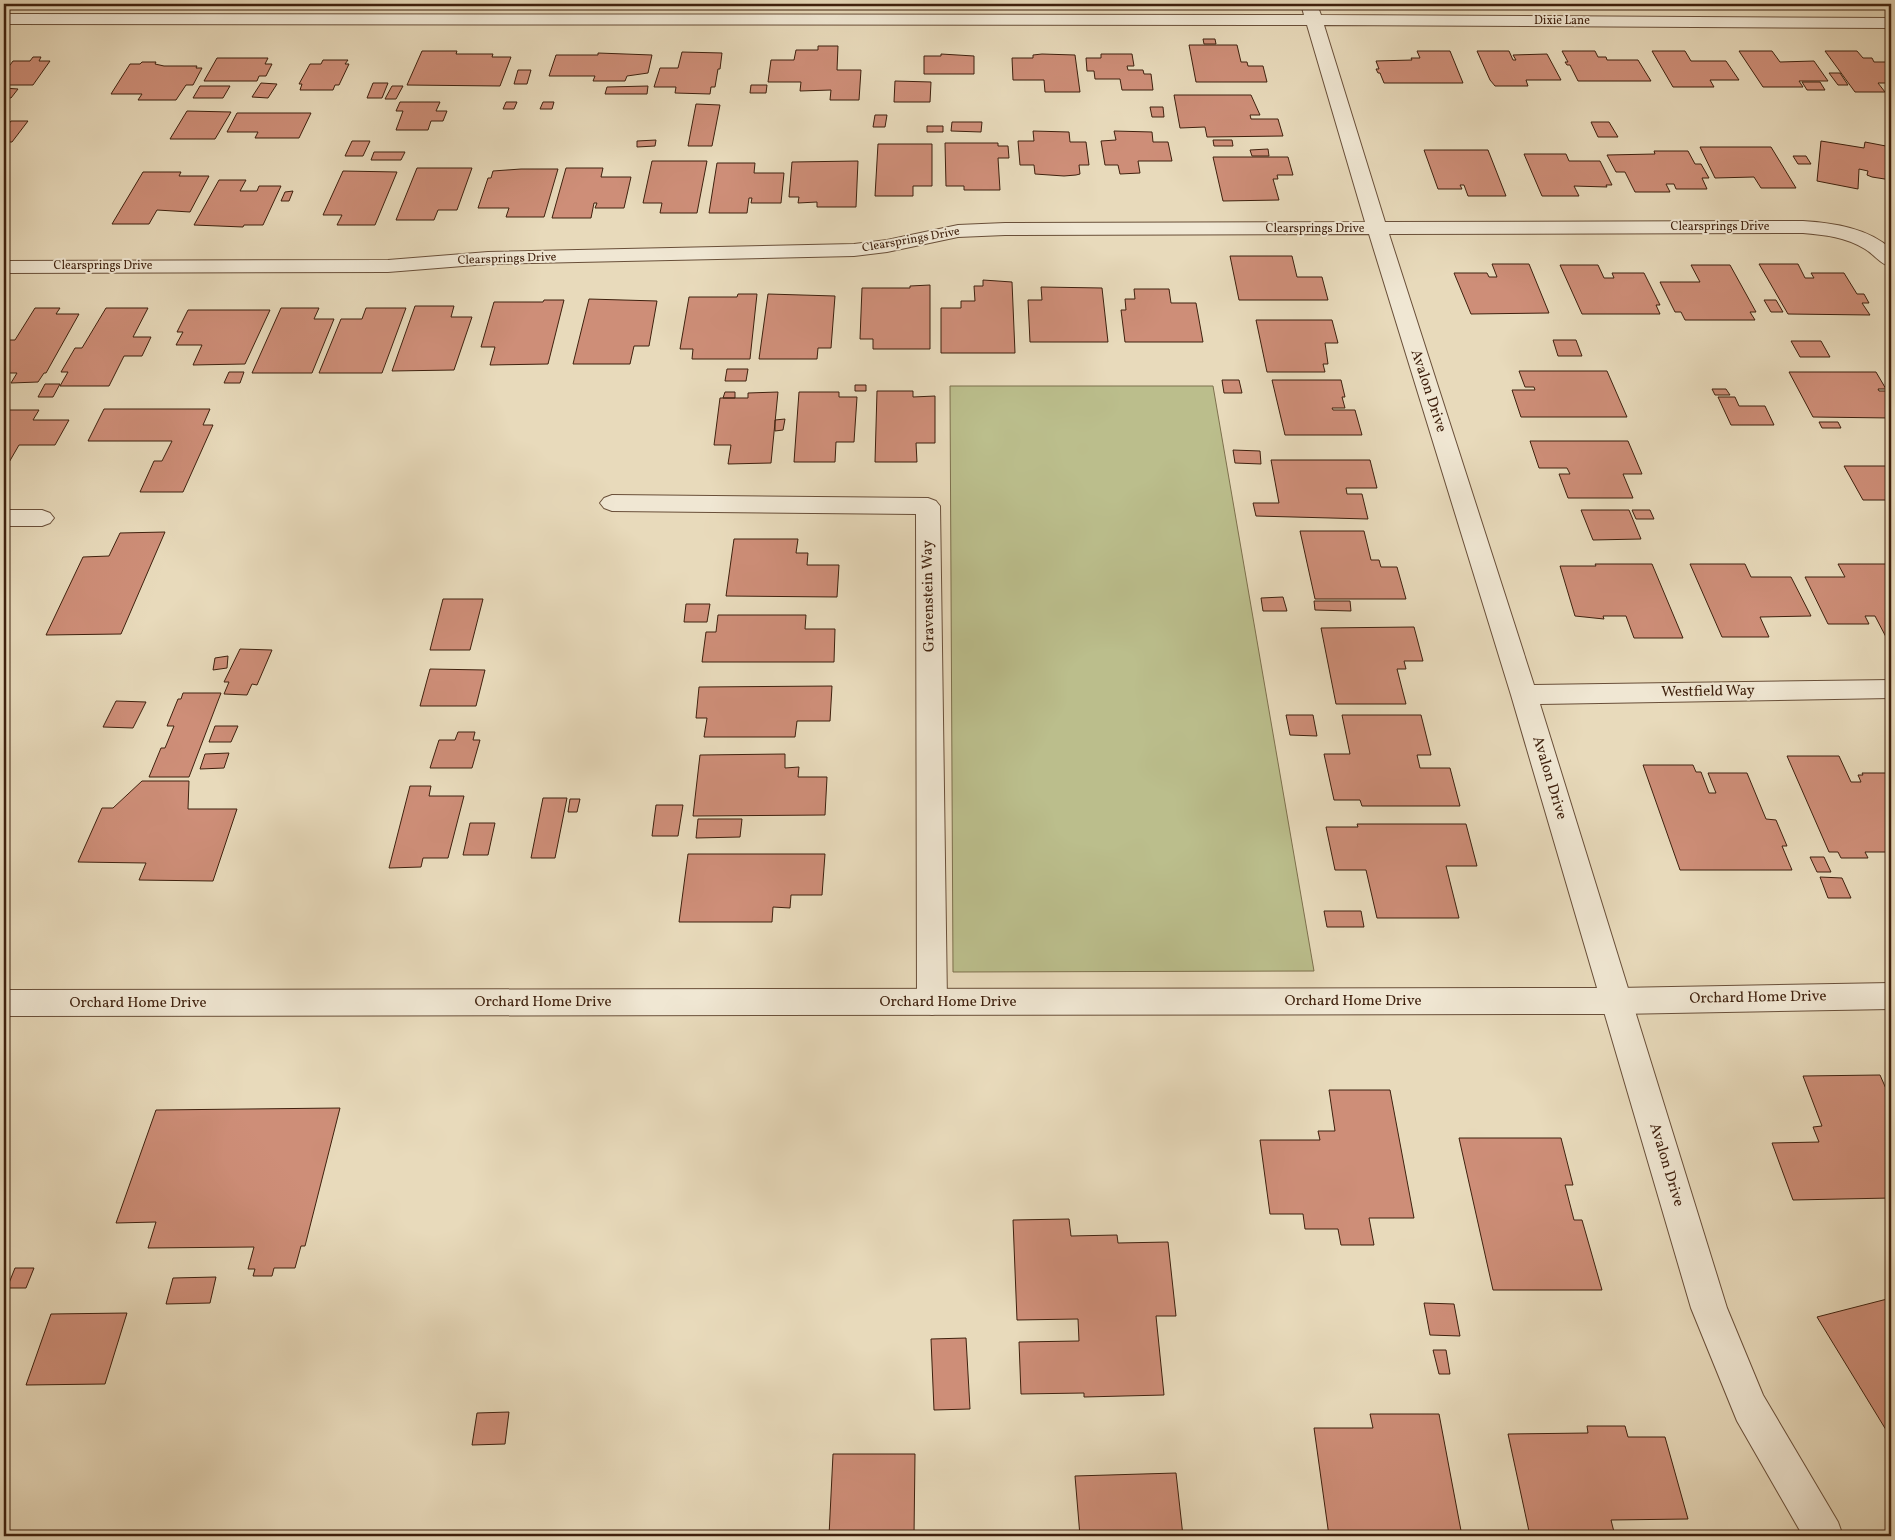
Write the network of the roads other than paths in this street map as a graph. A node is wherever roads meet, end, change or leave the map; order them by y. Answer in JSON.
{"nodes":[{"id":1,"x":386,"y":4,"type":"edge"},
{"id":2,"x":1712,"y":7,"type":"dead end"},
{"id":3,"x":953,"y":11,"type":"edge"},
{"id":4,"x":1311,"y":12,"type":"edge"},
{"id":5,"x":4,"y":19,"type":"edge"},
{"id":6,"x":378,"y":20,"type":"junction"},
{"id":7,"x":1721,"y":22,"type":"junction"},
{"id":8,"x":1891,"y":23,"type":"edge"},
{"id":9,"x":1377,"y":229,"type":"junction"},
{"id":10,"x":1891,"y":261,"type":"edge"},
{"id":11,"x":4,"y":267,"type":"edge"},
{"id":12,"x":612,"y":503,"type":"dead end"},
{"id":13,"x":4,"y":518,"type":"edge"},
{"id":14,"x":42,"y":518,"type":"dead end"},
{"id":15,"x":1891,"y":689,"type":"edge"},
{"id":16,"x":1524,"y":695,"type":"junction"},
{"id":17,"x":1891,"y":996,"type":"edge"},
{"id":18,"x":1617,"y":1001,"type":"junction"},
{"id":19,"x":932,"y":1002,"type":"junction"},
{"id":20,"x":4,"y":1003,"type":"edge"},
{"id":21,"x":1824,"y":1536,"type":"edge"}],
"edges":[{"from":1,"to":6,"type":"street"},
{"from":2,"to":7,"type":"street"},
{"from":3,"to":4,"type":"street","name":"Dixie Lane"},
{"from":3,"to":6,"type":"street","name":"Dixie Lane"},
{"from":4,"to":7,"type":"street","name":"Dixie Lane"},
{"from":4,"to":9,"type":"street","name":"Avalon Drive"},
{"from":5,"to":6,"type":"street","name":"Dixie Lane"},
{"from":7,"to":8,"type":"street","name":"Dixie Lane"},
{"from":9,"to":10,"type":"street","name":"Clearsprings Drive"},
{"from":9,"to":11,"type":"street","name":"Clearsprings Drive"},
{"from":9,"to":16,"type":"street","name":"Avalon Drive"},
{"from":12,"to":19,"type":"street","name":"Gravenstein Way"},
{"from":13,"to":14,"type":"street"},
{"from":15,"to":16,"type":"street","name":"Westfield Way"},
{"from":16,"to":18,"type":"street","name":"Avalon Drive"},
{"from":17,"to":18,"type":"street","name":"Orchard Home Drive"},
{"from":18,"to":19,"type":"street","name":"Orchard Home Drive"},
{"from":18,"to":21,"type":"street","name":"Avalon Drive"},
{"from":19,"to":20,"type":"street","name":"Orchard Home Drive"}]}
